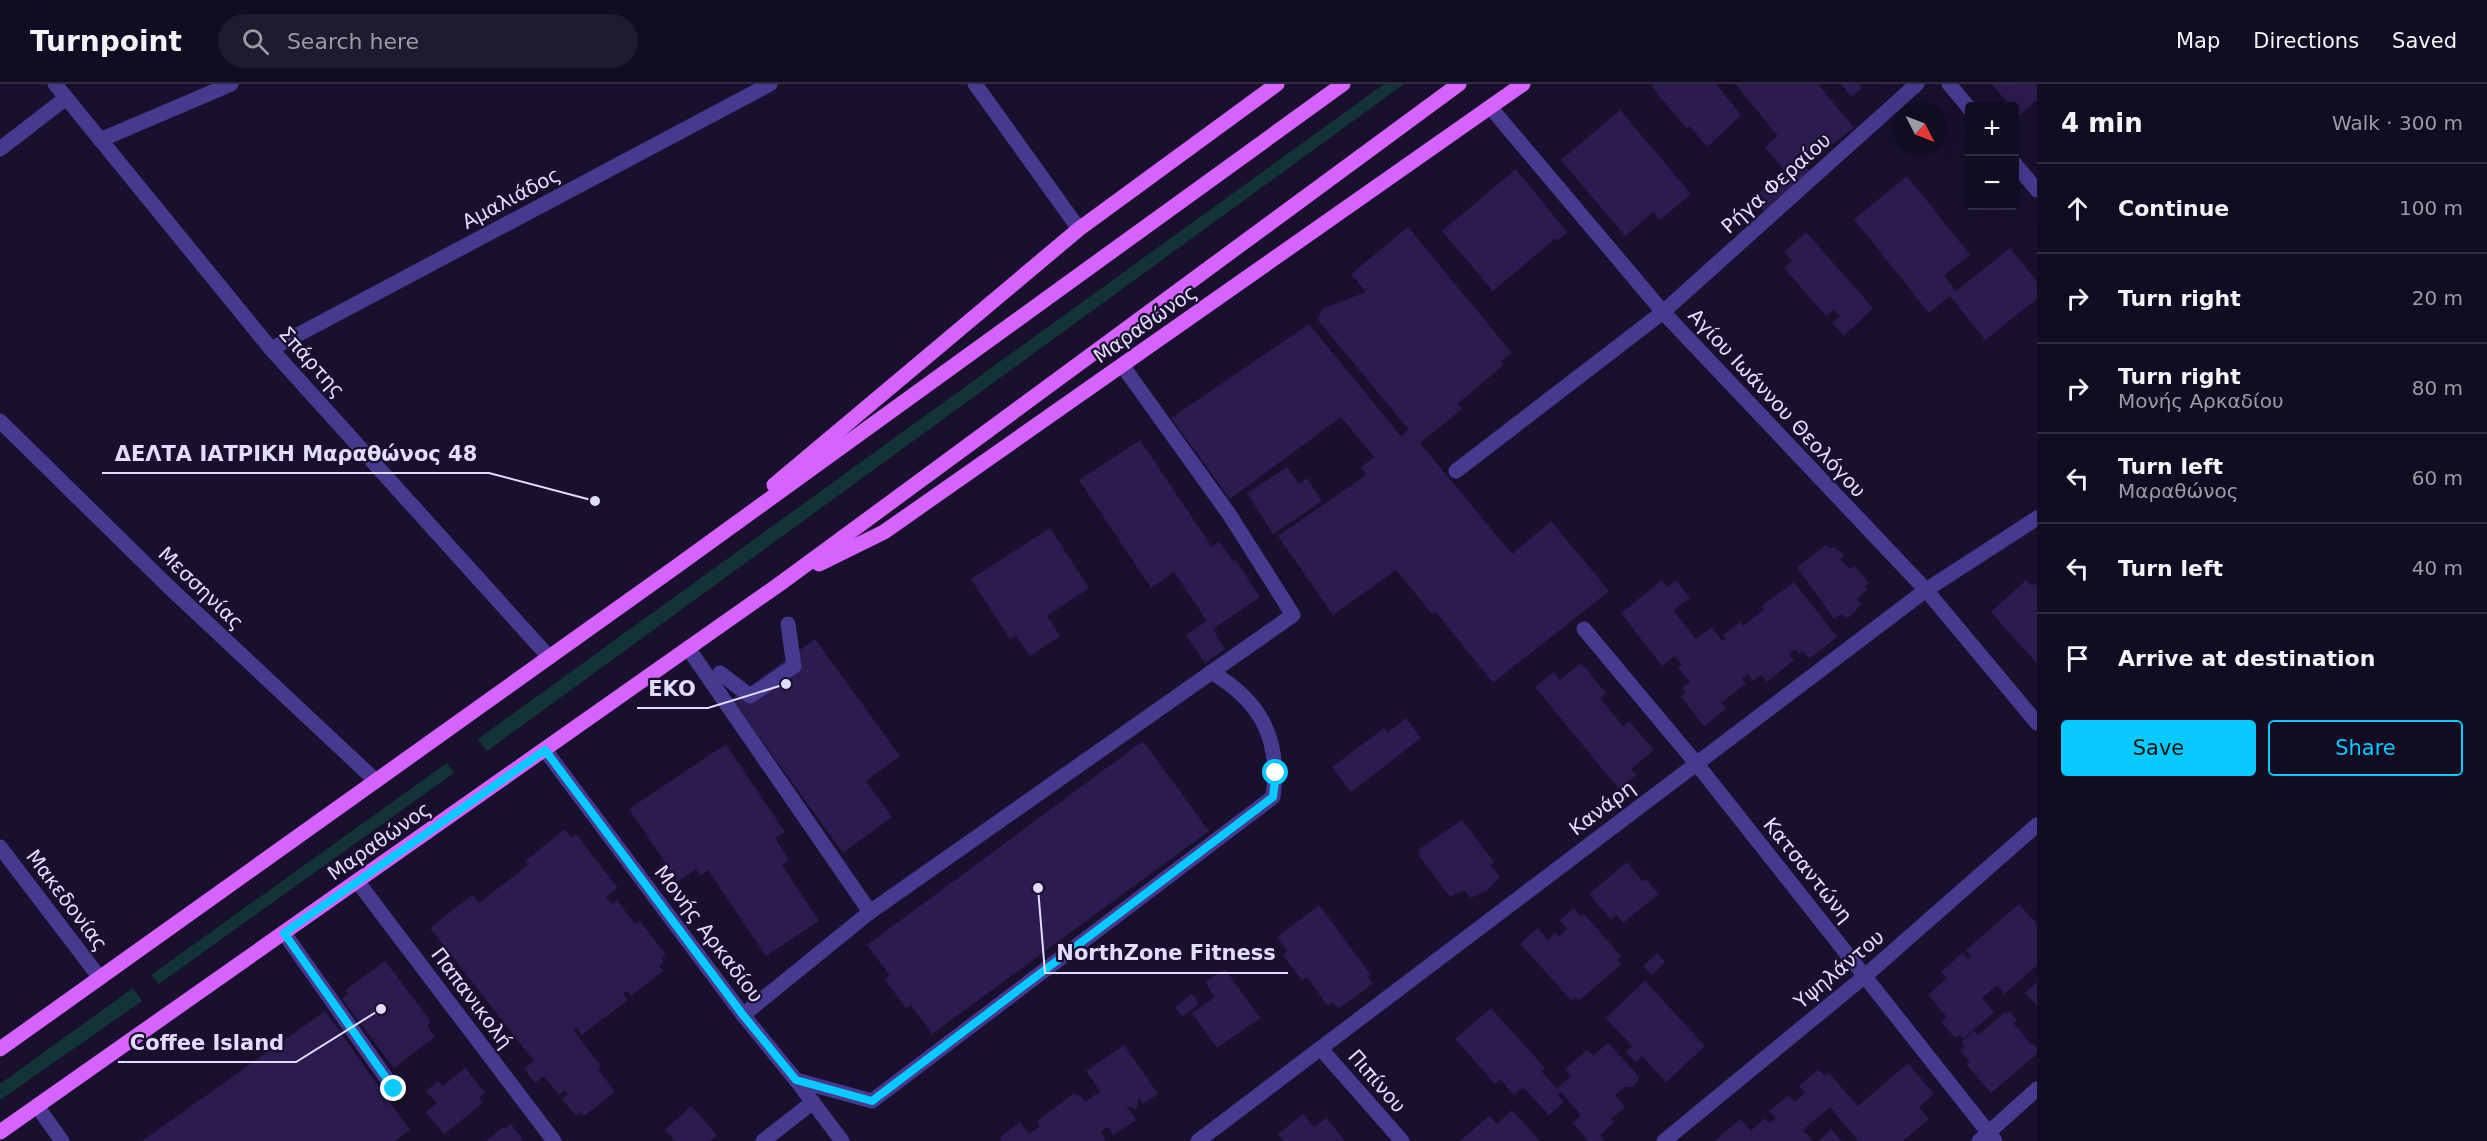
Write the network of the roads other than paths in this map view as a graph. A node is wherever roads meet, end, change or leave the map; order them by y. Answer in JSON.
{"nodes":[{"id":1,"x":55,"y":84,"type":"edge"},
{"id":2,"x":231,"y":84,"type":"edge"},
{"id":3,"x":770,"y":84,"type":"edge"},
{"id":4,"x":975,"y":84,"type":"edge"},
{"id":5,"x":1277,"y":84,"type":"edge"},
{"id":6,"x":1343,"y":84,"type":"edge"},
{"id":7,"x":1459,"y":84,"type":"edge"},
{"id":8,"x":1523,"y":84,"type":"edge"},
{"id":9,"x":1917,"y":84,"type":"edge"},
{"id":10,"x":1949,"y":84,"type":"edge"},
{"id":11,"x":66,"y":98,"type":"junction"},
{"id":12,"x":1965,"y":103,"type":"edge"},
{"id":13,"x":1491,"y":108,"type":"junction"},
{"id":14,"x":100,"y":140,"type":"junction"},
{"id":15,"x":0,"y":149,"type":"edge"},
{"id":16,"x":2019,"y":169,"type":"edge"},
{"id":17,"x":2037,"y":190,"type":"edge"},
{"id":18,"x":1079,"y":229,"type":"junction"},
{"id":19,"x":1663,"y":312,"type":"junction"},
{"id":20,"x":271,"y":348,"type":"junction"},
{"id":21,"x":1122,"y":365,"type":"junction"},
{"id":22,"x":0,"y":421,"type":"edge"},
{"id":23,"x":1456,"y":471,"type":"dead end"},
{"id":24,"x":2037,"y":518,"type":"edge"},
{"id":25,"x":677,"y":566,"type":"junction"},
{"id":26,"x":781,"y":583,"type":"junction"},
{"id":27,"x":1926,"y":590,"type":"junction"},
{"id":28,"x":788,"y":624,"type":"dead end"},
{"id":29,"x":1584,"y":629,"type":"dead end"},
{"id":30,"x":688,"y":648,"type":"junction"},
{"id":31,"x":549,"y":657,"type":"junction"},
{"id":32,"x":1211,"y":672,"type":"junction"},
{"id":33,"x":720,"y":673,"type":"dead end"},
{"id":34,"x":2037,"y":723,"type":"edge"},
{"id":35,"x":545,"y":750,"type":"junction"},
{"id":36,"x":1696,"y":763,"type":"junction"},
{"id":37,"x":376,"y":781,"type":"junction"},
{"id":38,"x":2037,"y":825,"type":"edge"},
{"id":39,"x":0,"y":847,"type":"edge"},
{"id":40,"x":357,"y":881,"type":"junction"},
{"id":41,"x":870,"y":912,"type":"junction"},
{"id":42,"x":284,"y":933,"type":"junction"},
{"id":43,"x":1866,"y":976,"type":"junction"},
{"id":44,"x":100,"y":978,"type":"junction"},
{"id":45,"x":743,"y":1015,"type":"junction"},
{"id":46,"x":3,"y":1042,"type":"edge"},
{"id":47,"x":1321,"y":1049,"type":"junction"},
{"id":48,"x":796,"y":1080,"type":"junction"},
{"id":49,"x":394,"y":1089,"type":"dead end"},
{"id":50,"x":2037,"y":1089,"type":"edge"},
{"id":51,"x":813,"y":1102,"type":"junction"},
{"id":52,"x":37,"y":1106,"type":"junction"},
{"id":53,"x":0,"y":1132,"type":"edge"},
{"id":54,"x":1988,"y":1138,"type":"edge"},
{"id":55,"x":62,"y":1141,"type":"edge"},
{"id":56,"x":554,"y":1141,"type":"edge"},
{"id":57,"x":763,"y":1141,"type":"edge"},
{"id":58,"x":842,"y":1141,"type":"edge"},
{"id":59,"x":1198,"y":1141,"type":"edge"},
{"id":60,"x":1402,"y":1141,"type":"edge"},
{"id":61,"x":1664,"y":1141,"type":"edge"}],
"edges":[{"from":1,"to":11,"type":"street","name":"Σπάρτης"},
{"from":2,"to":14,"type":"street"},
{"from":3,"to":20,"type":"street","name":"Αμαλιάδος"},
{"from":4,"to":18,"type":"street"},
{"from":5,"to":18,"type":"main road"},
{"from":6,"to":25,"type":"main road"},
{"from":7,"to":26,"type":"main road","name":"Μαραθώνος"},
{"from":8,"to":13,"type":"main road","name":"Μαραθώνος"},
{"from":9,"to":19,"type":"street","name":"Ρήγα Φεραίου"},
{"from":10,"to":12,"type":"street"},
{"from":11,"to":14,"type":"street","name":"Σπάρτης"},
{"from":11,"to":15,"type":"street"},
{"from":13,"to":19,"type":"street","name":"Αγίου Ιωάννου Θεολόγου"},
{"from":13,"to":21,"type":"main road","name":"Μαραθώνος"},
{"from":14,"to":20,"type":"street","name":"Σπάρτης"},
{"from":16,"to":17,"type":"street"},
{"from":18,"to":25,"type":"main road"},
{"from":19,"to":23,"type":"street","name":"Ρήγα Φεραίου"},
{"from":19,"to":27,"type":"street","name":"Αγίου Ιωάννου Θεολόγου"},
{"from":20,"to":31,"type":"street","name":"Σπάρτης"},
{"from":21,"to":26,"type":"main road","name":"Μαραθώνος"},
{"from":21,"to":32,"type":"street"},
{"from":22,"to":37,"type":"street","name":"Μεσσηνίας"},
{"from":24,"to":27,"type":"street","name":"Κανάρη"},
{"from":25,"to":31,"type":"main road"},
{"from":26,"to":30,"type":"main road","name":"Μαραθώνος"},
{"from":27,"to":34,"type":"street","name":"Αγίου Ιωάννου Θεολόγου"},
{"from":27,"to":36,"type":"street","name":"Κανάρη"},
{"from":28,"to":33,"type":"street"},
{"from":29,"to":36,"type":"street","name":"Κατσαντώνη"},
{"from":30,"to":35,"type":"main road","name":"Μαραθώνος"},
{"from":30,"to":41,"type":"street"},
{"from":31,"to":37,"type":"main road"},
{"from":32,"to":41,"type":"street"},
{"from":32,"to":48,"type":"street"},
{"from":35,"to":40,"type":"main road","name":"Μαραθώνος"},
{"from":35,"to":45,"type":"street","name":"Μονής Αρκαδίου"},
{"from":36,"to":43,"type":"street","name":"Κατσαντώνη"},
{"from":36,"to":47,"type":"street","name":"Κανάρη"},
{"from":37,"to":44,"type":"main road"},
{"from":38,"to":43,"type":"street","name":"Υψηλάντου"},
{"from":39,"to":44,"type":"street","name":"Μακεδονίας"},
{"from":40,"to":42,"type":"main road","name":"Μαραθώνος"},
{"from":40,"to":56,"type":"street","name":"Παπανικολή"},
{"from":41,"to":45,"type":"street"},
{"from":42,"to":49,"type":"street"},
{"from":42,"to":52,"type":"main road","name":"Μαραθώνος"},
{"from":43,"to":54,"type":"street","name":"Κατσαντώνη"},
{"from":43,"to":61,"type":"street","name":"Υψηλάντου"},
{"from":44,"to":46,"type":"main road"},
{"from":45,"to":48,"type":"street","name":"Μονής Αρκαδίου"},
{"from":47,"to":59,"type":"street","name":"Κανάρη"},
{"from":47,"to":60,"type":"street","name":"Πιπίνου"},
{"from":48,"to":51,"type":"street","name":"Μονής Αρκαδίου"},
{"from":50,"to":54,"type":"street"},
{"from":51,"to":57,"type":"street"},
{"from":51,"to":58,"type":"street","name":"Μονής Αρκαδίου"},
{"from":52,"to":53,"type":"main road","name":"Μαραθώνος"},
{"from":52,"to":55,"type":"street"}]}
